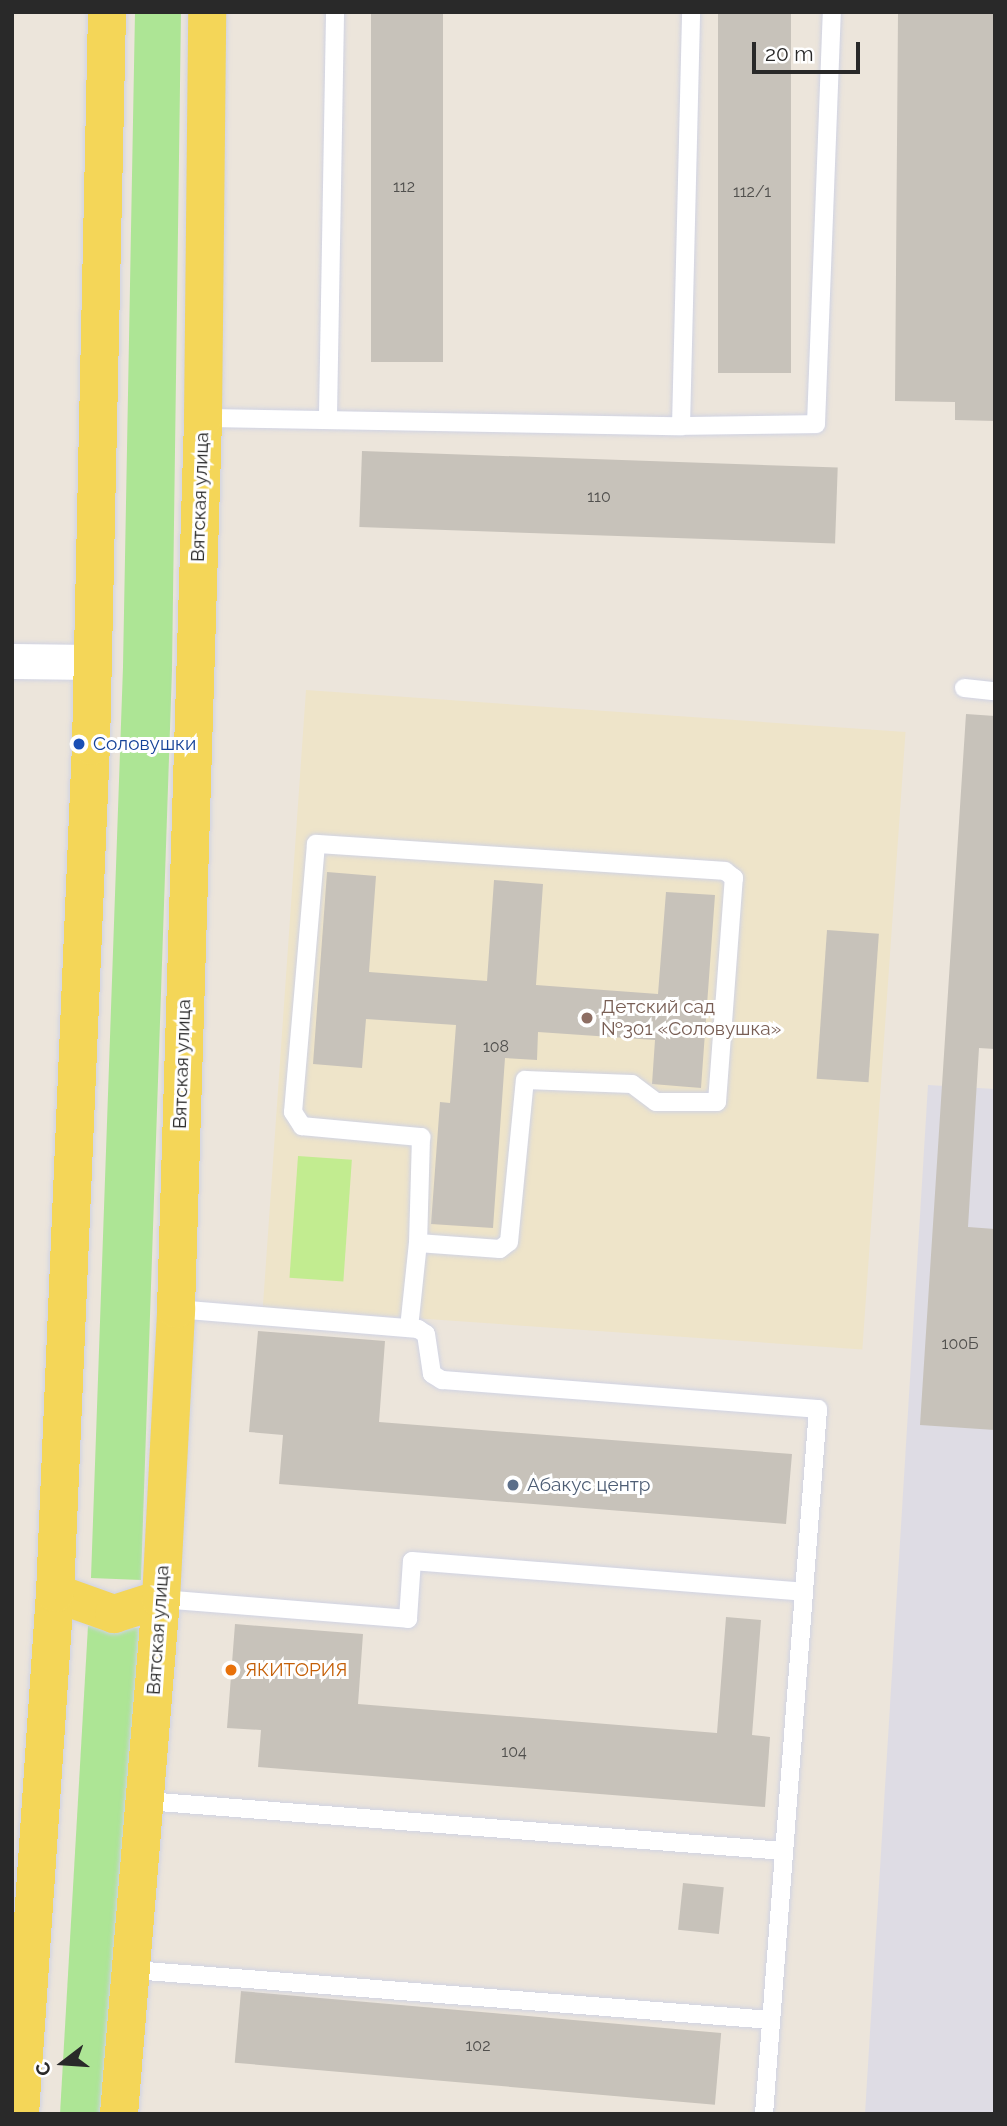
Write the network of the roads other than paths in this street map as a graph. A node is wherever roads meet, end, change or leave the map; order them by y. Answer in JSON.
{"nodes":[{"id":1,"x":107,"y":12,"type":"edge"},
{"id":2,"x":207,"y":12,"type":"edge"},
{"id":3,"x":335,"y":12,"type":"edge"},
{"id":4,"x":691,"y":12,"type":"edge"},
{"id":5,"x":832,"y":12,"type":"edge"},
{"id":6,"x":328,"y":416,"type":"junction"},
{"id":7,"x":203,"y":418,"type":"junction"},
{"id":8,"x":681,"y":426,"type":"junction"},
{"id":9,"x":12,"y":661,"type":"edge"},
{"id":10,"x":93,"y":662,"type":"junction"},
{"id":11,"x":964,"y":688,"type":"dead end"},
{"id":12,"x":995,"y":691,"type":"edge"},
{"id":13,"x":418,"y":1242,"type":"junction"},
{"id":14,"x":176,"y":1310,"type":"junction"},
{"id":15,"x":409,"y":1328,"type":"junction"},
{"id":16,"x":804,"y":1592,"type":"junction"},
{"id":17,"x":55,"y":1593,"type":"junction"},
{"id":18,"x":161,"y":1599,"type":"junction"},
{"id":19,"x":146,"y":1801,"type":"junction"},
{"id":20,"x":784,"y":1851,"type":"junction"},
{"id":21,"x":133,"y":1970,"type":"junction"},
{"id":22,"x":771,"y":2020,"type":"junction"},
{"id":23,"x":18,"y":2105,"type":"edge"},
{"id":24,"x":119,"y":2114,"type":"edge"},
{"id":25,"x":764,"y":2114,"type":"edge"}],
"edges":[{"from":1,"to":10,"type":"main road"},
{"from":2,"to":7,"type":"main road","name":"Вятская улица"},
{"from":3,"to":6,"type":"lane"},
{"from":4,"to":8,"type":"lane"},
{"from":5,"to":8,"type":"lane"},
{"from":6,"to":7,"type":"lane"},
{"from":6,"to":8,"type":"lane"},
{"from":7,"to":14,"type":"main road","name":"Вятская улица"},
{"from":9,"to":10,"type":"street"},
{"from":10,"to":17,"type":"main road"},
{"from":11,"to":12,"type":"lane"},
{"from":13,"to":13,"type":"lane"},
{"from":13,"to":15,"type":"lane"},
{"from":14,"to":15,"type":"lane"},
{"from":14,"to":18,"type":"main road","name":"Вятская улица"},
{"from":15,"to":16,"type":"lane"},
{"from":16,"to":18,"type":"lane"},
{"from":16,"to":20,"type":"lane"},
{"from":17,"to":18,"type":"main road"},
{"from":17,"to":23,"type":"main road"},
{"from":18,"to":19,"type":"main road","name":"Вятская улица"},
{"from":19,"to":20,"type":"lane"},
{"from":19,"to":21,"type":"main road","name":"Вятская улица"},
{"from":20,"to":22,"type":"lane"},
{"from":21,"to":22,"type":"lane"},
{"from":21,"to":24,"type":"main road","name":"Вятская улица"},
{"from":22,"to":25,"type":"lane"}]}
